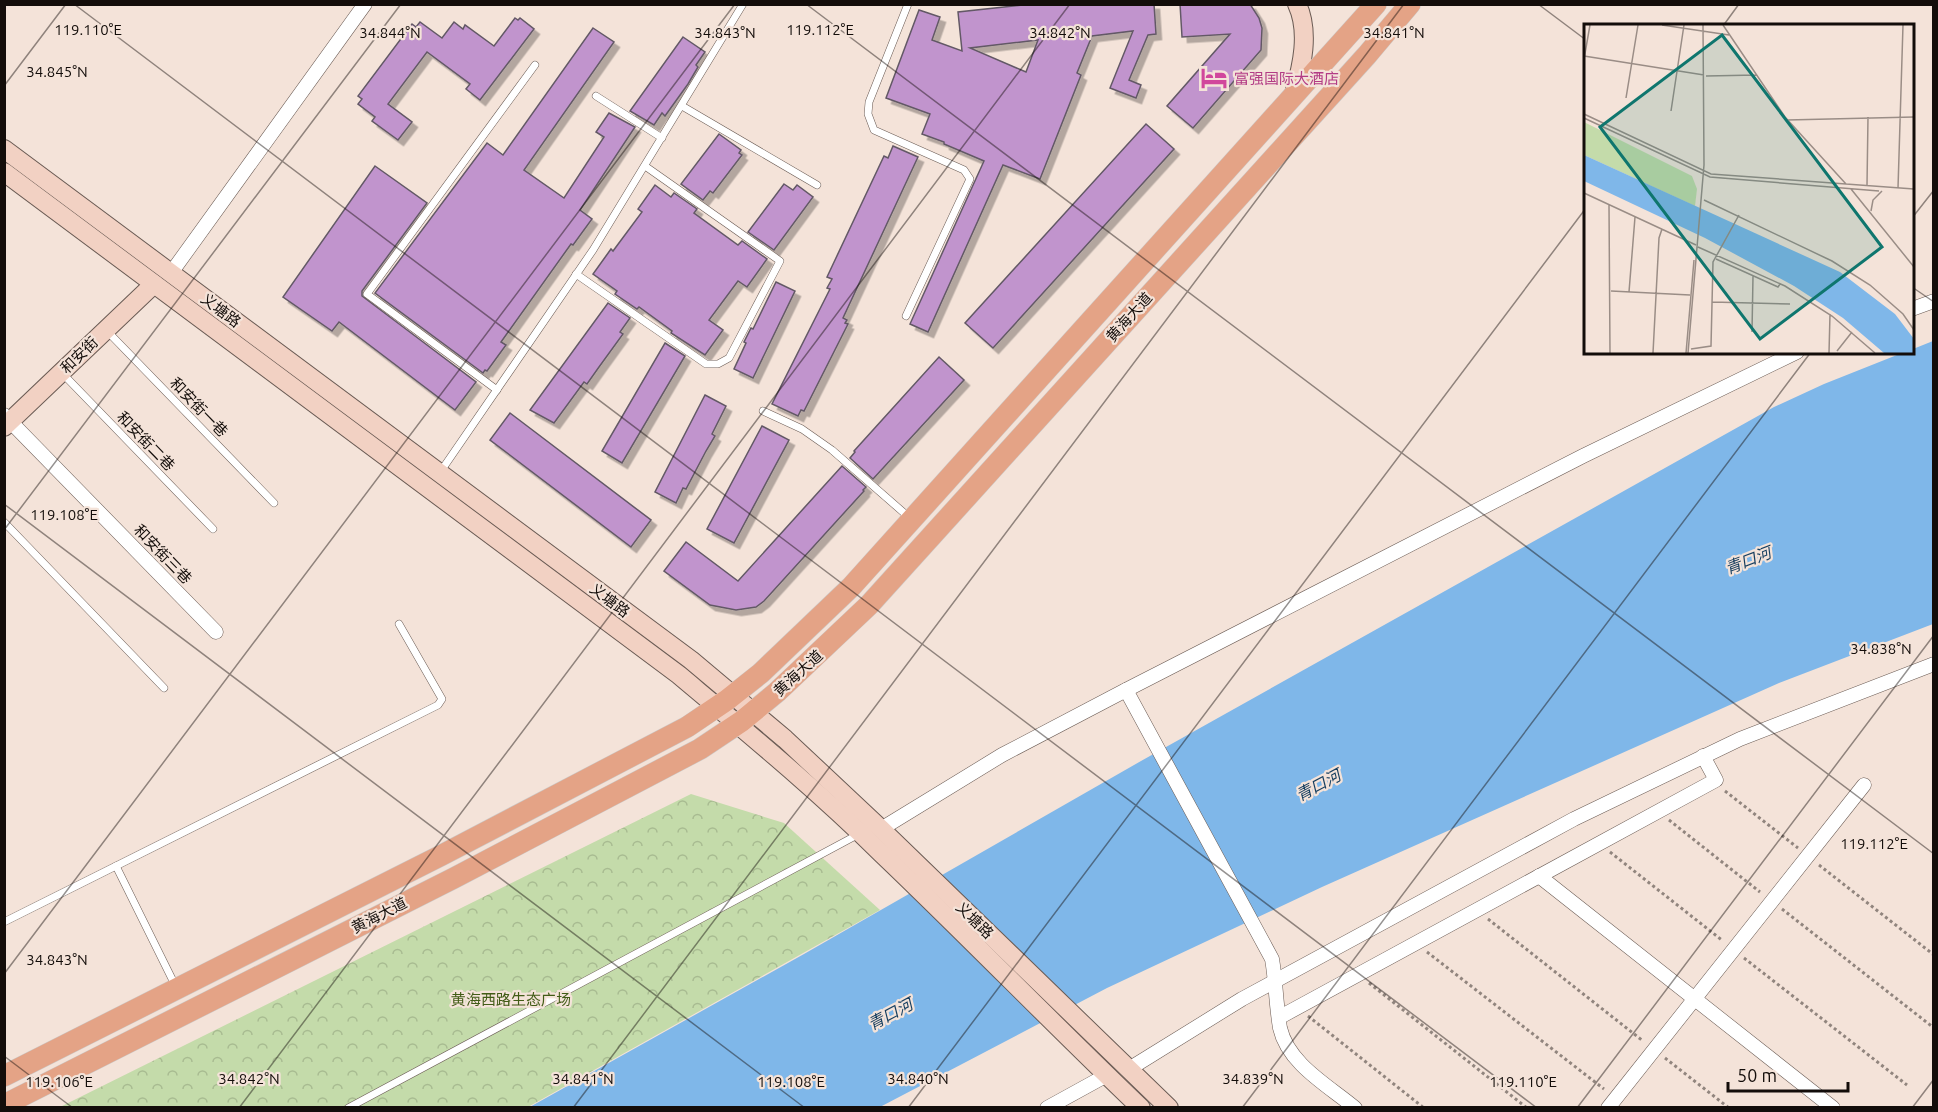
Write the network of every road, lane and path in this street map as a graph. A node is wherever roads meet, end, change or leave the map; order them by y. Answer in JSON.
{"nodes":[{"id":1,"x":365,"y":4,"type":"edge"},
{"id":2,"x":743,"y":4,"type":"edge"},
{"id":3,"x":908,"y":4,"type":"edge"},
{"id":4,"x":1298,"y":4,"type":"edge"},
{"id":5,"x":1376,"y":4,"type":"edge"},
{"id":6,"x":1410,"y":4,"type":"edge"},
{"id":7,"x":535,"y":65,"type":"dead end"},
{"id":8,"x":596,"y":96,"type":"dead end"},
{"id":9,"x":1293,"y":98,"type":"junction"},
{"id":10,"x":682,"y":106,"type":"junction"},
{"id":11,"x":662,"y":138,"type":"junction"},
{"id":12,"x":4,"y":148,"type":"edge"},
{"id":13,"x":645,"y":166,"type":"junction"},
{"id":14,"x":4,"y":172,"type":"edge"},
{"id":15,"x":817,"y":185,"type":"dead end"},
{"id":16,"x":171,"y":273,"type":"junction"},
{"id":17,"x":576,"y":274,"type":"junction"},
{"id":18,"x":154,"y":284,"type":"junction"},
{"id":19,"x":1934,"y":301,"type":"edge"},
{"id":20,"x":1914,"y":308,"type":"edge"},
{"id":21,"x":906,"y":316,"type":"dead end"},
{"id":22,"x":106,"y":330,"type":"junction"},
{"id":23,"x":1793,"y":354,"type":"edge"},
{"id":24,"x":61,"y":373,"type":"junction"},
{"id":25,"x":497,"y":390,"type":"junction"},
{"id":26,"x":764,"y":411,"type":"dead end"},
{"id":27,"x":6,"y":421,"type":"edge"},
{"id":28,"x":440,"y":473,"type":"junction"},
{"id":29,"x":274,"y":503,"type":"dead end"},
{"id":30,"x":912,"y":520,"type":"junction"},
{"id":31,"x":4,"y":522,"type":"edge"},
{"id":32,"x":213,"y":529,"type":"dead end"},
{"id":33,"x":399,"y":624,"type":"dead end"},
{"id":34,"x":216,"y":632,"type":"dead end"},
{"id":35,"x":1934,"y":664,"type":"edge"},
{"id":36,"x":164,"y":688,"type":"dead end"},
{"id":37,"x":1126,"y":690,"type":"junction"},
{"id":38,"x":725,"y":701,"type":"junction"},
{"id":39,"x":745,"y":718,"type":"junction"},
{"id":40,"x":1703,"y":756,"type":"junction"},
{"id":41,"x":1716,"y":780,"type":"junction"},
{"id":42,"x":1864,"y":785,"type":"dead end"},
{"id":43,"x":1658,"y":812,"type":"junction"},
{"id":44,"x":881,"y":828,"type":"junction"},
{"id":45,"x":860,"y":834,"type":"junction"},
{"id":46,"x":1599,"y":844,"type":"junction"},
{"id":47,"x":888,"y":847,"type":"junction"},
{"id":48,"x":1808,"y":856,"type":"junction"},
{"id":49,"x":116,"y":866,"type":"junction"},
{"id":50,"x":1539,"y":876,"type":"junction"},
{"id":51,"x":1772,"y":901,"type":"junction"},
{"id":52,"x":1477,"y":910,"type":"junction"},
{"id":53,"x":4,"y":922,"type":"edge"},
{"id":54,"x":1416,"y":943,"type":"junction"},
{"id":55,"x":1733,"y":949,"type":"junction"},
{"id":56,"x":1934,"y":955,"type":"edge"},
{"id":57,"x":1358,"y":975,"type":"junction"},
{"id":58,"x":1276,"y":980,"type":"junction"},
{"id":59,"x":177,"y":989,"type":"junction"},
{"id":60,"x":1694,"y":999,"type":"junction"},
{"id":61,"x":1297,"y":1008,"type":"junction"},
{"id":62,"x":1280,"y":1017,"type":"junction"},
{"id":63,"x":1934,"y":1028,"type":"edge"},
{"id":64,"x":1654,"y":1049,"type":"junction"},
{"id":65,"x":1129,"y":1069,"type":"junction"},
{"id":66,"x":1107,"y":1075,"type":"junction"},
{"id":67,"x":4,"y":1076,"type":"edge"},
{"id":68,"x":1907,"y":1086,"type":"dead end"},
{"id":69,"x":1612,"y":1103,"type":"edge"},
{"id":70,"x":4,"y":1105,"type":"edge"},
{"id":71,"x":348,"y":1107,"type":"edge"},
{"id":72,"x":1047,"y":1107,"type":"edge"},
{"id":73,"x":1141,"y":1107,"type":"edge"},
{"id":74,"x":1169,"y":1107,"type":"edge"},
{"id":75,"x":1355,"y":1107,"type":"edge"},
{"id":76,"x":1424,"y":1107,"type":"edge"},
{"id":77,"x":1527,"y":1107,"type":"edge"},
{"id":78,"x":1729,"y":1107,"type":"edge"},
{"id":79,"x":1833,"y":1107,"type":"edge"}],
"edges":[{"from":1,"to":16,"type":"street"},
{"from":2,"to":10,"type":"lane"},
{"from":3,"to":21,"type":"lane"},
{"from":4,"to":9,"type":"main road"},
{"from":5,"to":9,"type":"main road","name":"黄海大道"},
{"from":6,"to":39,"type":"main road","name":"黄海大道"},
{"from":7,"to":25,"type":"lane"},
{"from":8,"to":11,"type":"lane"},
{"from":9,"to":30,"type":"main road","name":"黄海大道"},
{"from":10,"to":11,"type":"lane"},
{"from":10,"to":15,"type":"lane"},
{"from":11,"to":13,"type":"lane"},
{"from":12,"to":16,"type":"main road","name":"义塘路"},
{"from":13,"to":17,"type":"lane"},
{"from":13,"to":17,"type":"lane"},
{"from":14,"to":18,"type":"main road","name":"义塘路"},
{"from":16,"to":28,"type":"main road","name":"义塘路"},
{"from":17,"to":25,"type":"lane"},
{"from":18,"to":22,"type":"main road","name":"和安街"},
{"from":18,"to":38,"type":"main road","name":"义塘路"},
{"from":19,"to":20,"type":"street"},
{"from":22,"to":24,"type":"main road","name":"和安街"},
{"from":22,"to":29,"type":"lane","name":"和安街一巷"},
{"from":23,"to":37,"type":"street"},
{"from":24,"to":27,"type":"main road","name":"和安街"},
{"from":24,"to":32,"type":"lane","name":"和安街二巷"},
{"from":25,"to":28,"type":"lane"},
{"from":26,"to":30,"type":"lane"},
{"from":27,"to":34,"type":"street","name":"和安街三巷"},
{"from":28,"to":38,"type":"main road","name":"义塘路"},
{"from":30,"to":38,"type":"main road","name":"黄海大道"},
{"from":31,"to":36,"type":"lane"},
{"from":33,"to":49,"type":"lane"},
{"from":35,"to":40,"type":"street"},
{"from":37,"to":44,"type":"street"},
{"from":37,"to":58,"type":"street"},
{"from":38,"to":39,"type":"main road","name":"义塘路"},
{"from":38,"to":59,"type":"main road","name":"黄海大道"},
{"from":39,"to":44,"type":"main road","name":"义塘路"},
{"from":39,"to":45,"type":"main road","name":"义塘路"},
{"from":39,"to":70,"type":"main road","name":"黄海大道"},
{"from":40,"to":41,"type":"street"},
{"from":40,"to":58,"type":"street"},
{"from":41,"to":43,"type":"street"},
{"from":41,"to":48,"type":"path"},
{"from":42,"to":48,"type":"street"},
{"from":43,"to":46,"type":"street"},
{"from":43,"to":51,"type":"path"},
{"from":44,"to":47,"type":"main road","name":"义塘路"},
{"from":45,"to":47,"type":"main road","name":"义塘路"},
{"from":45,"to":71,"type":"lane"},
{"from":46,"to":50,"type":"street"},
{"from":46,"to":55,"type":"path"},
{"from":47,"to":65,"type":"main road","name":"义塘路"},
{"from":47,"to":66,"type":"main road","name":"义塘路"},
{"from":48,"to":51,"type":"street"},
{"from":48,"to":56,"type":"path"},
{"from":49,"to":53,"type":"lane"},
{"from":49,"to":59,"type":"lane"},
{"from":50,"to":52,"type":"street"},
{"from":50,"to":60,"type":"street"},
{"from":51,"to":55,"type":"street"},
{"from":51,"to":63,"type":"path"},
{"from":52,"to":54,"type":"street"},
{"from":52,"to":64,"type":"path"},
{"from":54,"to":57,"type":"street"},
{"from":54,"to":69,"type":"path"},
{"from":55,"to":60,"type":"street"},
{"from":55,"to":68,"type":"path"},
{"from":57,"to":61,"type":"street"},
{"from":57,"to":77,"type":"path"},
{"from":58,"to":62,"type":"street"},
{"from":58,"to":65,"type":"street"},
{"from":59,"to":67,"type":"main road","name":"黄海大道"},
{"from":60,"to":64,"type":"street"},
{"from":60,"to":79,"type":"street"},
{"from":61,"to":62,"type":"street"},
{"from":61,"to":76,"type":"path"},
{"from":62,"to":75,"type":"street"},
{"from":64,"to":69,"type":"street"},
{"from":64,"to":78,"type":"path"},
{"from":65,"to":74,"type":"main road","name":"义塘路"},
{"from":66,"to":72,"type":"street"},
{"from":66,"to":73,"type":"main road","name":"义塘路"}]}
